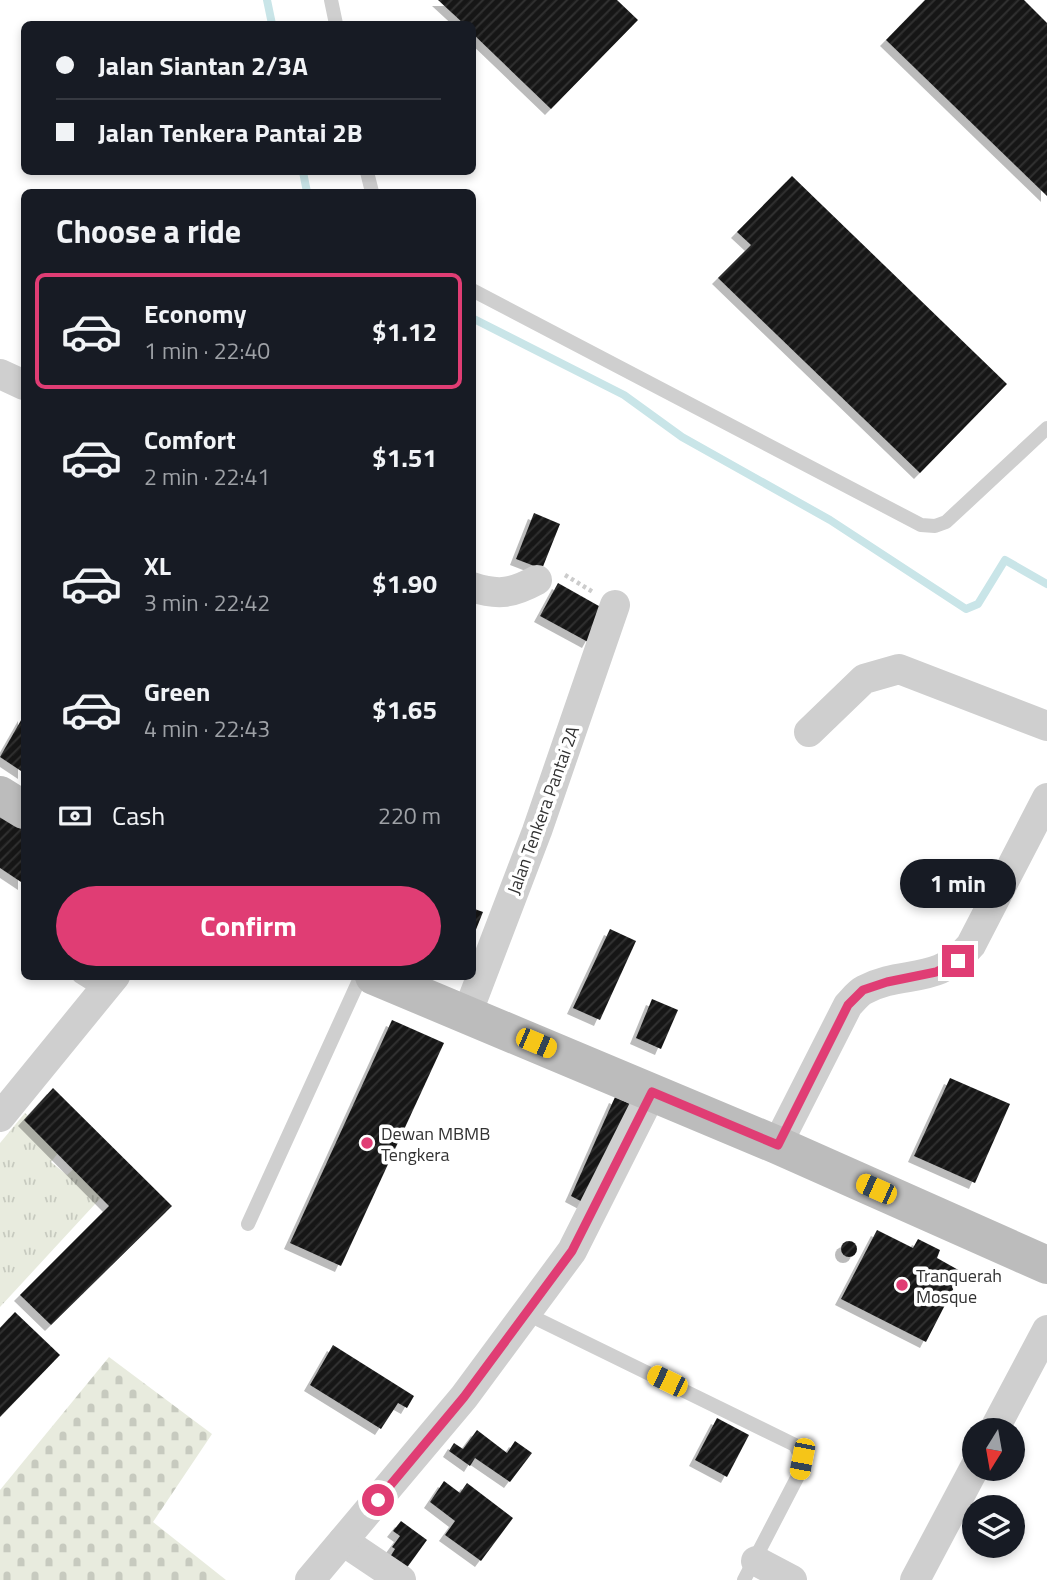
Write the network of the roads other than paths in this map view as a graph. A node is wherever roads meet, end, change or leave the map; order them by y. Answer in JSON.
{"nodes":[{"id":1,"x":331,"y":0,"type":"edge"},
{"id":2,"x":335,"y":21,"type":"edge"},
{"id":3,"x":476,"y":292,"type":"edge"},
{"id":4,"x":0,"y":374,"type":"edge"},
{"id":5,"x":21,"y":384,"type":"edge"},
{"id":6,"x":1047,"y":428,"type":"edge"},
{"id":7,"x":537,"y":580,"type":"road end"},
{"id":8,"x":476,"y":588,"type":"edge"},
{"id":9,"x":615,"y":605,"type":"road end"},
{"id":10,"x":1047,"y":726,"type":"edge"},
{"id":11,"x":809,"y":732,"type":"dead end"},
{"id":12,"x":0,"y":795,"type":"edge"},
{"id":13,"x":1047,"y":798,"type":"edge"},
{"id":14,"x":21,"y":808,"type":"edge"},
{"id":15,"x":359,"y":980,"type":"edge"},
{"id":16,"x":384,"y":980,"type":"edge"},
{"id":17,"x":99,"y":981,"type":"edge"},
{"id":18,"x":467,"y":1014,"type":"junction"},
{"id":19,"x":652,"y":1092,"type":"junction"},
{"id":20,"x":0,"y":1117,"type":"edge"},
{"id":21,"x":778,"y":1145,"type":"junction"},
{"id":22,"x":248,"y":1223,"type":"dead end"},
{"id":23,"x":1047,"y":1265,"type":"edge"},
{"id":24,"x":527,"y":1314,"type":"junction"},
{"id":25,"x":1047,"y":1330,"type":"edge"},
{"id":26,"x":1000,"y":1418,"type":"edge"},
{"id":27,"x":967,"y":1481,"type":"edge"},
{"id":28,"x":343,"y":1541,"type":"junction"},
{"id":29,"x":750,"y":1570,"type":"edge"},
{"id":30,"x":310,"y":1580,"type":"edge"},
{"id":31,"x":401,"y":1580,"type":"edge"},
{"id":32,"x":792,"y":1580,"type":"edge"},
{"id":33,"x":915,"y":1580,"type":"edge"}],
"edges":[{"from":1,"to":2,"type":"lane"},
{"from":3,"to":6,"type":"lane"},
{"from":4,"to":5,"type":"street"},
{"from":7,"to":8,"type":"street"},
{"from":9,"to":18,"type":"street","name":"Jalan Tenkera Pantai 2A"},
{"from":10,"to":11,"type":"street"},
{"from":12,"to":14,"type":"main road"},
{"from":13,"to":21,"type":"street"},
{"from":15,"to":22,"type":"lane"},
{"from":16,"to":18,"type":"main road"},
{"from":17,"to":20,"type":"street"},
{"from":18,"to":19,"type":"main road"},
{"from":19,"to":21,"type":"main road"},
{"from":19,"to":24,"type":"street"},
{"from":21,"to":23,"type":"main road"},
{"from":24,"to":28,"type":"street"},
{"from":24,"to":29,"type":"lane"},
{"from":25,"to":26,"type":"street"},
{"from":27,"to":33,"type":"street"},
{"from":28,"to":30,"type":"street"},
{"from":28,"to":31,"type":"street"},
{"from":29,"to":32,"type":"street"}]}
